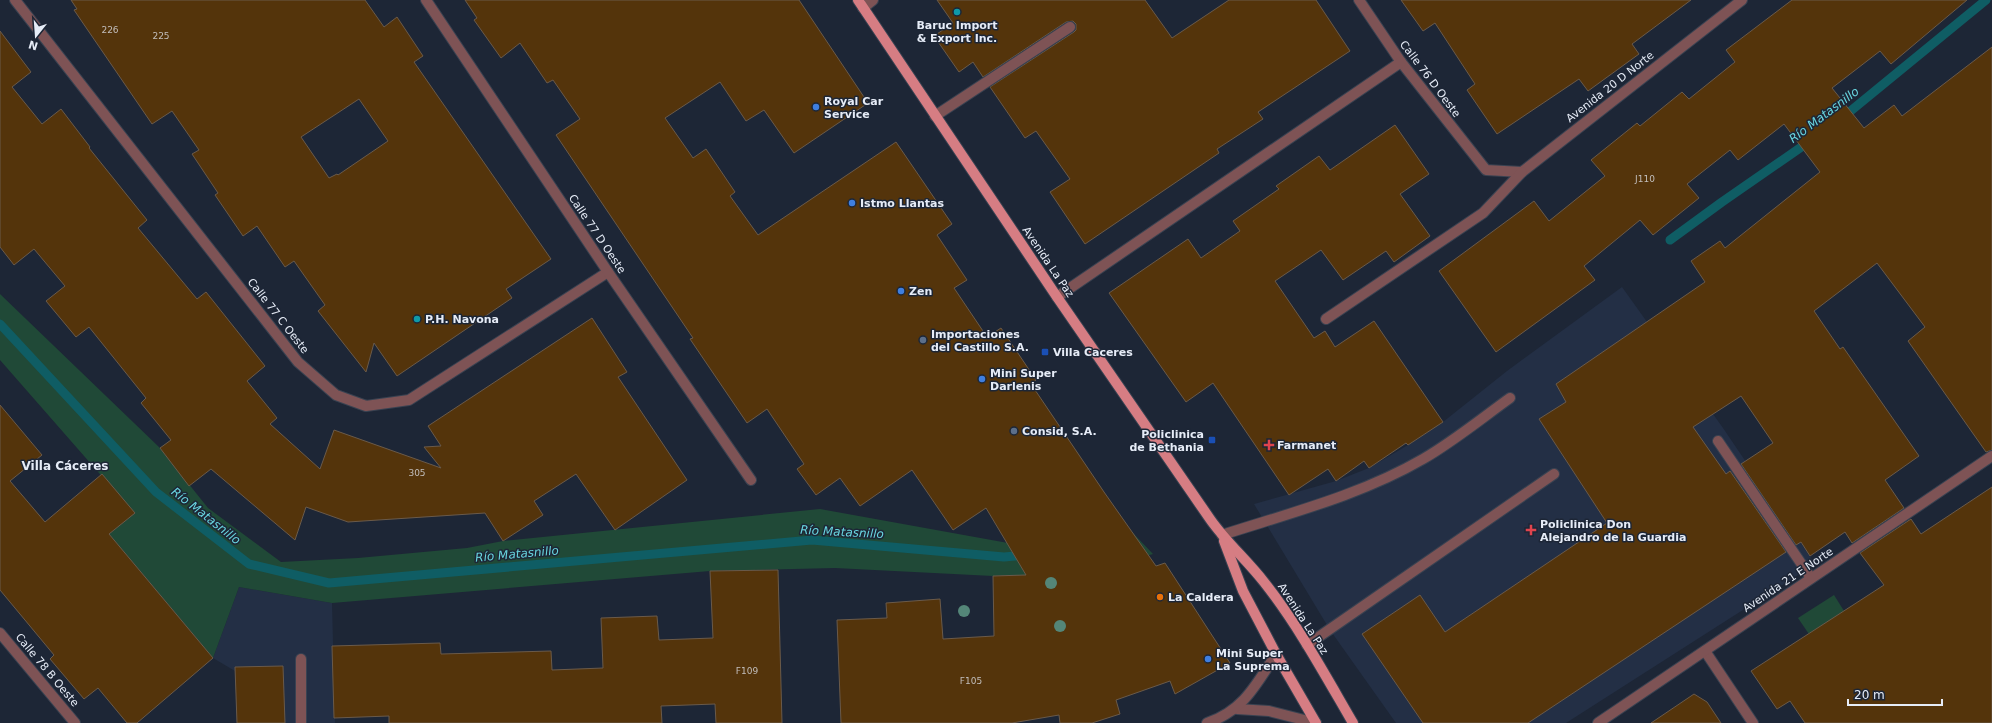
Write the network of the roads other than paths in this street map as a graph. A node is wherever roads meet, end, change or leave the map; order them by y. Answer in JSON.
{"nodes":[{"id":1,"x":16,"y":0,"type":"edge"},
{"id":2,"x":426,"y":0,"type":"edge"},
{"id":3,"x":873,"y":0,"type":"edge"},
{"id":4,"x":1359,"y":0,"type":"edge"},
{"id":5,"x":1742,"y":0,"type":"edge"},
{"id":6,"x":860,"y":4,"type":"edge"},
{"id":7,"x":1070,"y":27,"type":"dead end"},
{"id":8,"x":1401,"y":62,"type":"junction"},
{"id":9,"x":935,"y":116,"type":"junction"},
{"id":10,"x":1522,"y":172,"type":"junction"},
{"id":11,"x":608,"y":272,"type":"junction"},
{"id":12,"x":1057,"y":297,"type":"junction"},
{"id":13,"x":1326,"y":319,"type":"dead end"},
{"id":14,"x":1510,"y":398,"type":"dead end"},
{"id":15,"x":1718,"y":441,"type":"dead end"},
{"id":16,"x":1992,"y":456,"type":"edge"},
{"id":17,"x":1554,"y":474,"type":"dead end"},
{"id":18,"x":751,"y":480,"type":"dead end"},
{"id":19,"x":1222,"y":535,"type":"junction"},
{"id":20,"x":1811,"y":578,"type":"junction"},
{"id":21,"x":0,"y":633,"type":"edge"},
{"id":22,"x":1307,"y":645,"type":"junction"},
{"id":23,"x":1705,"y":651,"type":"junction"},
{"id":24,"x":1276,"y":654,"type":"junction"},
{"id":25,"x":301,"y":659,"type":"dead end"},
{"id":26,"x":1343,"y":705,"type":"junction"},
{"id":27,"x":1237,"y":708,"type":"junction"},
{"id":28,"x":75,"y":723,"type":"edge"},
{"id":29,"x":301,"y":723,"type":"edge"},
{"id":30,"x":1209,"y":723,"type":"edge"},
{"id":31,"x":1316,"y":723,"type":"edge"},
{"id":32,"x":1353,"y":723,"type":"edge"},
{"id":33,"x":1358,"y":723,"type":"edge"},
{"id":34,"x":1598,"y":723,"type":"edge"},
{"id":35,"x":1753,"y":723,"type":"edge"}],
"edges":[{"from":1,"to":11,"type":"street","name":"Calle 77 C Oeste"},
{"from":2,"to":11,"type":"street","name":"Calle 77 D Oeste"},
{"from":3,"to":6,"type":"street"},
{"from":4,"to":8,"type":"street","name":"Calle 76 D Oeste"},
{"from":5,"to":10,"type":"street","name":"Avenida 20 D Norte"},
{"from":6,"to":9,"type":"main road","name":"Avenida La Paz"},
{"from":7,"to":9,"type":"street"},
{"from":8,"to":10,"type":"street","name":"Calle 76 D Oeste"},
{"from":8,"to":12,"type":"street"},
{"from":9,"to":12,"type":"main road","name":"Avenida La Paz"},
{"from":10,"to":13,"type":"street","name":"Avenida 20 D Norte"},
{"from":11,"to":18,"type":"street","name":"Calle 77 D Oeste"},
{"from":12,"to":19,"type":"main road","name":"Avenida La Paz"},
{"from":14,"to":19,"type":"street"},
{"from":15,"to":20,"type":"street"},
{"from":16,"to":20,"type":"street","name":"Avenida 21 E Norte"},
{"from":17,"to":22,"type":"street"},
{"from":19,"to":22,"type":"main road","name":"Avenida La Paz"},
{"from":19,"to":24,"type":"main road","name":"Avenida La Paz"},
{"from":20,"to":23,"type":"street","name":"Avenida 21 E Norte"},
{"from":21,"to":28,"type":"street","name":"Calle 78 B Oeste"},
{"from":22,"to":26,"type":"main road","name":"Avenida La Paz"},
{"from":23,"to":34,"type":"street","name":"Avenida 21 E Norte"},
{"from":23,"to":35,"type":"street"},
{"from":24,"to":27,"type":"street"},
{"from":24,"to":31,"type":"main road","name":"Avenida La Paz"},
{"from":25,"to":29,"type":"street"},
{"from":26,"to":32,"type":"main road","name":"Avenida La Paz"},
{"from":26,"to":33,"type":"main road"},
{"from":27,"to":30,"type":"street"},
{"from":27,"to":31,"type":"street"}]}
